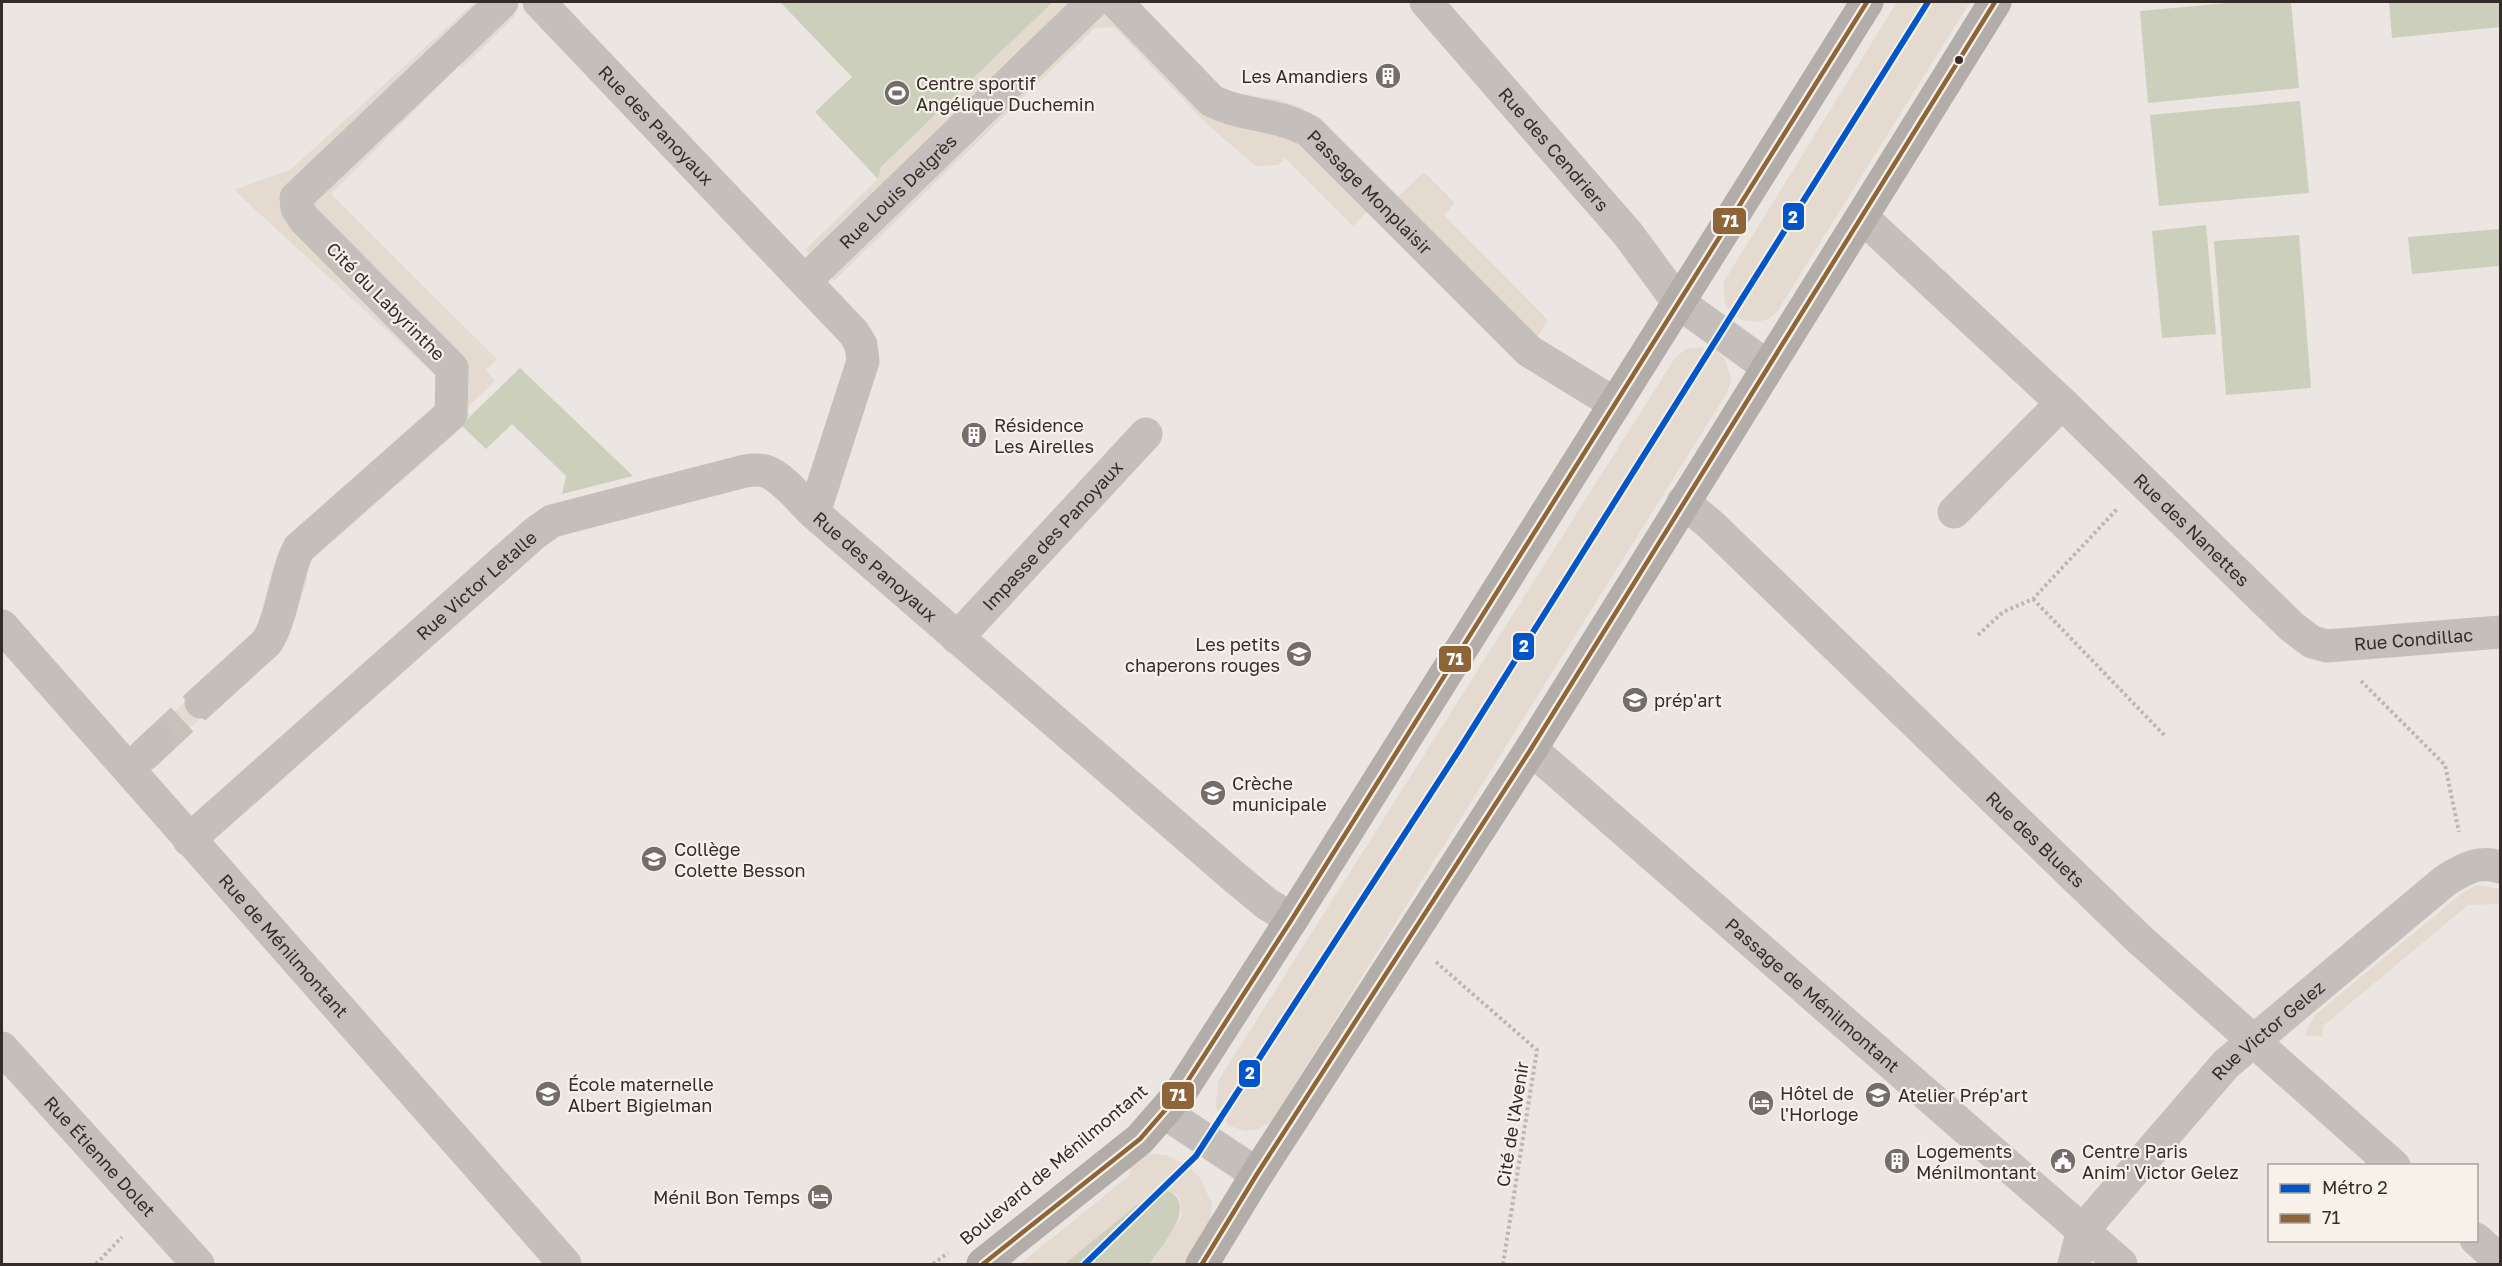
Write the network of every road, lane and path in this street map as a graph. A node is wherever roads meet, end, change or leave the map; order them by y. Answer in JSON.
{"nodes":[{"id":1,"x":502,"y":2,"type":"edge"},
{"id":2,"x":540,"y":2,"type":"edge"},
{"id":3,"x":1093,"y":2,"type":"edge"},
{"id":4,"x":1116,"y":2,"type":"edge"},
{"id":5,"x":1425,"y":2,"type":"edge"},
{"id":6,"x":1867,"y":2,"type":"edge"},
{"id":7,"x":1995,"y":2,"type":"edge"},
{"id":8,"x":1863,"y":218,"type":"junction"},
{"id":9,"x":805,"y":281,"type":"junction"},
{"id":10,"x":1678,"y":302,"type":"junction"},
{"id":11,"x":1767,"y":367,"type":"junction"},
{"id":12,"x":1615,"y":404,"type":"junction"},
{"id":13,"x":2062,"y":404,"type":"junction"},
{"id":14,"x":1146,"y":434,"type":"dead end"},
{"id":15,"x":2143,"y":482,"type":"junction"},
{"id":16,"x":1683,"y":502,"type":"junction"},
{"id":17,"x":1954,"y":512,"type":"dead end"},
{"id":18,"x":814,"y":513,"type":"junction"},
{"id":19,"x":2032,"y":599,"type":"junction"},
{"id":20,"x":2,"y":626,"type":"edge"},
{"id":21,"x":2500,"y":632,"type":"edge"},
{"id":22,"x":1978,"y":634,"type":"dead end"},
{"id":23,"x":957,"y":638,"type":"junction"},
{"id":24,"x":2327,"y":646,"type":"junction"},
{"id":25,"x":201,"y":702,"type":"tunnel mouth"},
{"id":26,"x":2166,"y":737,"type":"dead end"},
{"id":27,"x":1531,"y":749,"type":"junction"},
{"id":28,"x":189,"y":840,"type":"junction"},
{"id":29,"x":2483,"y":866,"type":"edge"},
{"id":30,"x":1292,"y":920,"type":"junction"},
{"id":31,"x":1408,"y":938,"type":"junction"},
{"id":32,"x":2254,"y":1041,"type":"junction"},
{"id":33,"x":2,"y":1048,"type":"edge"},
{"id":34,"x":1165,"y":1113,"type":"junction"},
{"id":35,"x":2392,"y":1164,"type":"edge"},
{"id":36,"x":1257,"y":1174,"type":"junction"},
{"id":37,"x":2083,"y":1230,"type":"junction"},
{"id":38,"x":2478,"y":1241,"type":"edge"},
{"id":39,"x":952,"y":1250,"type":"dead end"},
{"id":40,"x":2500,"y":1261,"type":"edge"},
{"id":41,"x":198,"y":1264,"type":"edge"},
{"id":42,"x":565,"y":1264,"type":"edge"},
{"id":43,"x":933,"y":1264,"type":"edge"},
{"id":44,"x":983,"y":1264,"type":"edge"},
{"id":45,"x":1202,"y":1264,"type":"edge"},
{"id":46,"x":1503,"y":1264,"type":"edge"},
{"id":47,"x":2074,"y":1264,"type":"edge"},
{"id":48,"x":2121,"y":1264,"type":"edge"}],
"edges":[{"from":1,"to":25,"type":"street","name":"Cité du Labyrinthe"},
{"from":2,"to":9,"type":"street","name":"Rue des Panoyaux"},
{"from":3,"to":9,"type":"street","name":"Rue Louis Delgrès"},
{"from":4,"to":12,"type":"street","name":"Passage Monplaisir"},
{"from":5,"to":10,"type":"street","name":"Rue des Cendriers"},
{"from":6,"to":10,"type":"main road","name":"Boulevard de Ménilmontant"},
{"from":7,"to":8,"type":"main road"},
{"from":8,"to":11,"type":"main road"},
{"from":8,"to":13,"type":"street","name":"Rue des Nanettes"},
{"from":9,"to":18,"type":"street","name":"Rue des Panoyaux"},
{"from":10,"to":11,"type":"street"},
{"from":10,"to":12,"type":"main road","name":"Boulevard de Ménilmontant"},
{"from":11,"to":16,"type":"main road"},
{"from":12,"to":30,"type":"main road","name":"Boulevard de Ménilmontant"},
{"from":13,"to":15,"type":"street","name":"Rue des Nanettes"},
{"from":13,"to":17,"type":"street"},
{"from":14,"to":23,"type":"street","name":"Impasse des Panoyaux"},
{"from":15,"to":19,"type":"path"},
{"from":15,"to":24,"type":"street","name":"Rue des Nanettes"},
{"from":16,"to":27,"type":"main road"},
{"from":16,"to":32,"type":"street","name":"Rue des Bluets"},
{"from":18,"to":23,"type":"street","name":"Rue des Panoyaux"},
{"from":18,"to":28,"type":"street","name":"Rue Victor Letalle"},
{"from":19,"to":22,"type":"path"},
{"from":19,"to":26,"type":"path"},
{"from":20,"to":28,"type":"street","name":"Rue de Ménilmontant"},
{"from":21,"to":24,"type":"street","name":"Rue Condillac"},
{"from":23,"to":30,"type":"street","name":"Rue des Panoyaux"},
{"from":24,"to":29,"type":"path"},
{"from":27,"to":31,"type":"main road"},
{"from":27,"to":37,"type":"street","name":"Passage de Ménilmontant"},
{"from":28,"to":42,"type":"street","name":"Rue de Ménilmontant"},
{"from":29,"to":32,"type":"street","name":"Rue Victor Gelez"},
{"from":30,"to":34,"type":"main road","name":"Boulevard de Ménilmontant"},
{"from":31,"to":36,"type":"main road"},
{"from":31,"to":46,"type":"path","name":"Cité de l'Avenir"},
{"from":32,"to":35,"type":"street","name":"Rue des Bluets"},
{"from":32,"to":37,"type":"street","name":"Rue Victor Gelez"},
{"from":33,"to":41,"type":"street","name":"Rue Étienne Dolet"},
{"from":34,"to":36,"type":"street","name":"Boulevard de Ménilmontant"},
{"from":34,"to":44,"type":"main road","name":"Boulevard de Ménilmontant"},
{"from":36,"to":45,"type":"main road"},
{"from":37,"to":47,"type":"street"},
{"from":37,"to":48,"type":"street","name":"Passage de Ménilmontant"},
{"from":38,"to":40,"type":"street"},
{"from":39,"to":43,"type":"path","name":"Boulevard de Ménilmontant"}]}
